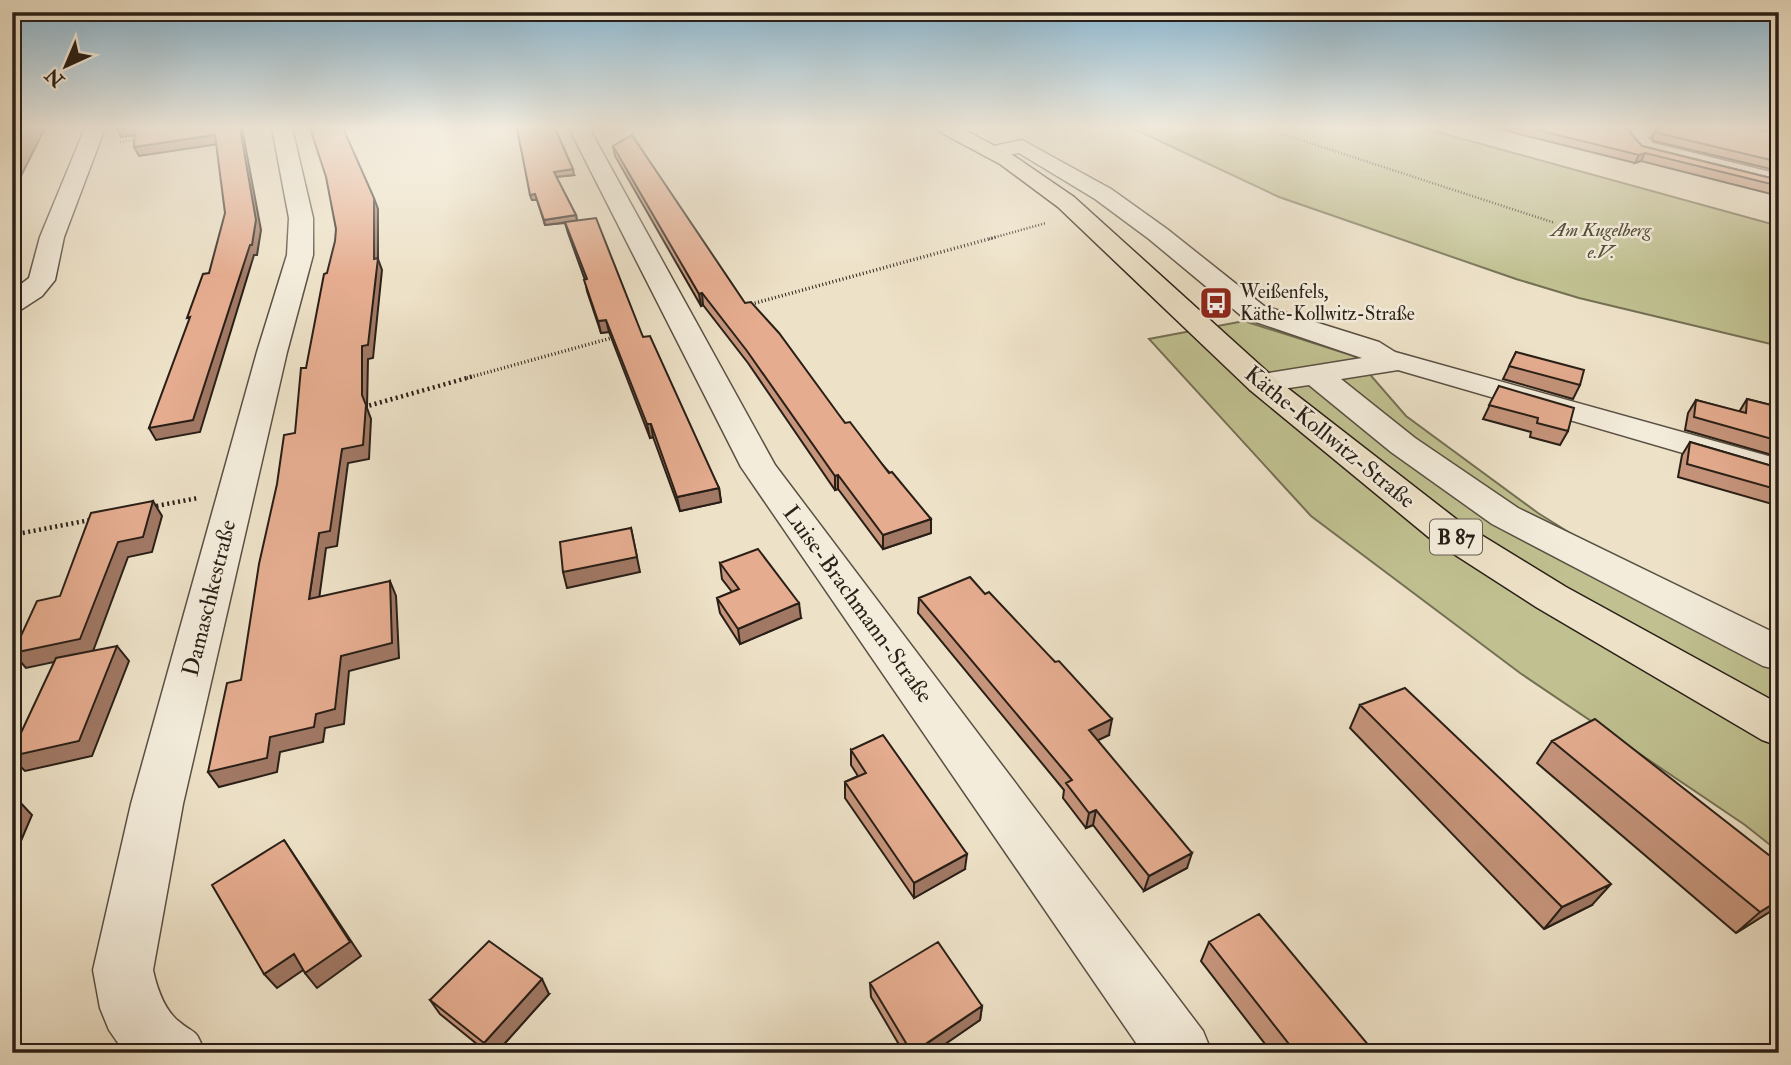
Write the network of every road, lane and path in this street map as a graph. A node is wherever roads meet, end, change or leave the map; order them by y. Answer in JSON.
{"nodes":[{"id":1,"x":75,"y":178,"type":"edge"},
{"id":2,"x":293,"y":178,"type":"edge"},
{"id":3,"x":606,"y":178,"type":"edge"},
{"id":4,"x":1034,"y":178,"type":"edge"},
{"id":5,"x":1075,"y":178,"type":"edge"},
{"id":6,"x":1416,"y":178,"type":"edge"},
{"id":7,"x":1080,"y":214,"type":"junction"},
{"id":8,"x":1555,"y":223,"type":"dead end"},
{"id":9,"x":12,"y":303,"type":"edge"},
{"id":10,"x":682,"y":321,"type":"junction"},
{"id":11,"x":1391,"y":363,"type":"junction"},
{"id":12,"x":1316,"y":375,"type":"junction"},
{"id":13,"x":1261,"y":383,"type":"junction"},
{"id":14,"x":364,"y":407,"type":"edge"},
{"id":15,"x":1779,"y":470,"type":"edge"},
{"id":16,"x":236,"y":491,"type":"junction"},
{"id":17,"x":144,"y":509,"type":"edge"},
{"id":18,"x":104,"y":517,"type":"edge"},
{"id":19,"x":12,"y":535,"type":"edge"},
{"id":20,"x":1779,"y":654,"type":"edge"},
{"id":21,"x":1779,"y":727,"type":"edge"},
{"id":22,"x":147,"y":1046,"type":"edge"},
{"id":23,"x":1181,"y":1053,"type":"edge"}],
"edges":[{"from":1,"to":9,"type":"street"},
{"from":2,"to":16,"type":"street","name":"Damaschkestraße"},
{"from":3,"to":10,"type":"street","name":"Luise-Brachmann-Straße"},
{"from":4,"to":7,"type":"main road","name":"Käthe-Kollwitz-Straße","number":"B 87"},
{"from":5,"to":11,"type":"street"},
{"from":6,"to":8,"type":"path"},
{"from":7,"to":10,"type":"path"},
{"from":7,"to":13,"type":"main road","name":"Käthe-Kollwitz-Straße","number":"B 87"},
{"from":10,"to":14,"type":"path"},
{"from":10,"to":23,"type":"street","name":"Luise-Brachmann-Straße"},
{"from":11,"to":12,"type":"street"},
{"from":11,"to":15,"type":"street"},
{"from":12,"to":13,"type":"street"},
{"from":12,"to":20,"type":"street"},
{"from":13,"to":21,"type":"main road","name":"Käthe-Kollwitz-Straße","number":"B 87"},
{"from":16,"to":17,"type":"path"},
{"from":16,"to":22,"type":"street","name":"Damaschkestraße"},
{"from":18,"to":19,"type":"path"}]}
